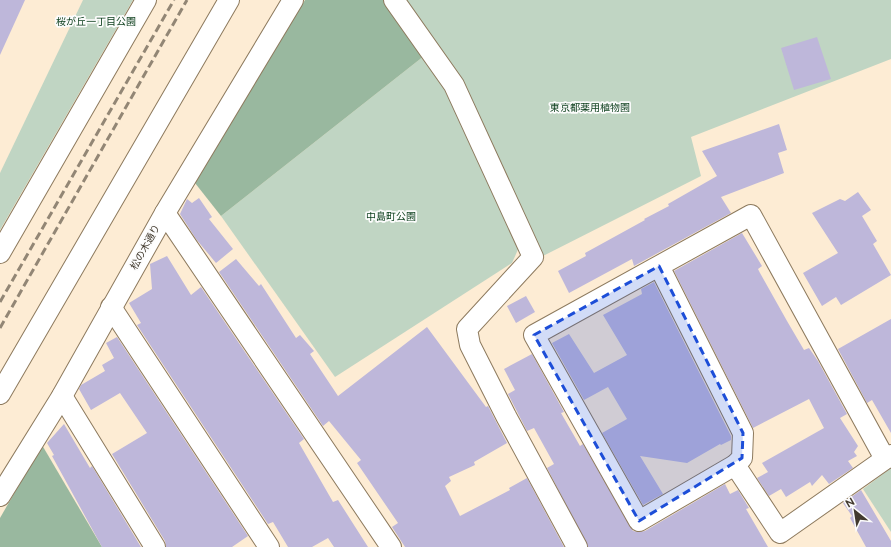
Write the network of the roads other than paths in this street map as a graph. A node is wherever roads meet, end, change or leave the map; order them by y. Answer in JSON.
{"nodes":[{"id":1,"x":146,"y":0,"type":"edge"},
{"id":2,"x":229,"y":0,"type":"edge"},
{"id":3,"x":293,"y":0,"type":"edge"},
{"id":4,"x":394,"y":0,"type":"edge"},
{"id":5,"x":165,"y":212,"type":"junction"},
{"id":6,"x":0,"y":253,"type":"edge"},
{"id":7,"x":659,"y":266,"type":"junction"},
{"id":8,"x":111,"y":307,"type":"junction"},
{"id":9,"x":0,"y":394,"type":"edge"},
{"id":10,"x":62,"y":396,"type":"junction"},
{"id":11,"x":888,"y":457,"type":"edge"},
{"id":12,"x":735,"y":465,"type":"junction"},
{"id":13,"x":0,"y":496,"type":"edge"},
{"id":14,"x":155,"y":547,"type":"edge"},
{"id":15,"x":269,"y":547,"type":"edge"},
{"id":16,"x":391,"y":547,"type":"edge"},
{"id":17,"x":577,"y":547,"type":"edge"}],
"edges":[{"from":1,"to":6,"type":"street"},
{"from":2,"to":9,"type":"street"},
{"from":3,"to":5,"type":"street","name":"松の木通り"},
{"from":4,"to":17,"type":"street"},
{"from":5,"to":8,"type":"street","name":"松の木通り"},
{"from":5,"to":16,"type":"street"},
{"from":7,"to":11,"type":"street"},
{"from":7,"to":12,"type":"street"},
{"from":7,"to":12,"type":"street"},
{"from":8,"to":10,"type":"street","name":"松の木通り"},
{"from":8,"to":15,"type":"street"},
{"from":10,"to":13,"type":"street","name":"松の木通り"},
{"from":10,"to":14,"type":"street"},
{"from":11,"to":12,"type":"street"}]}
